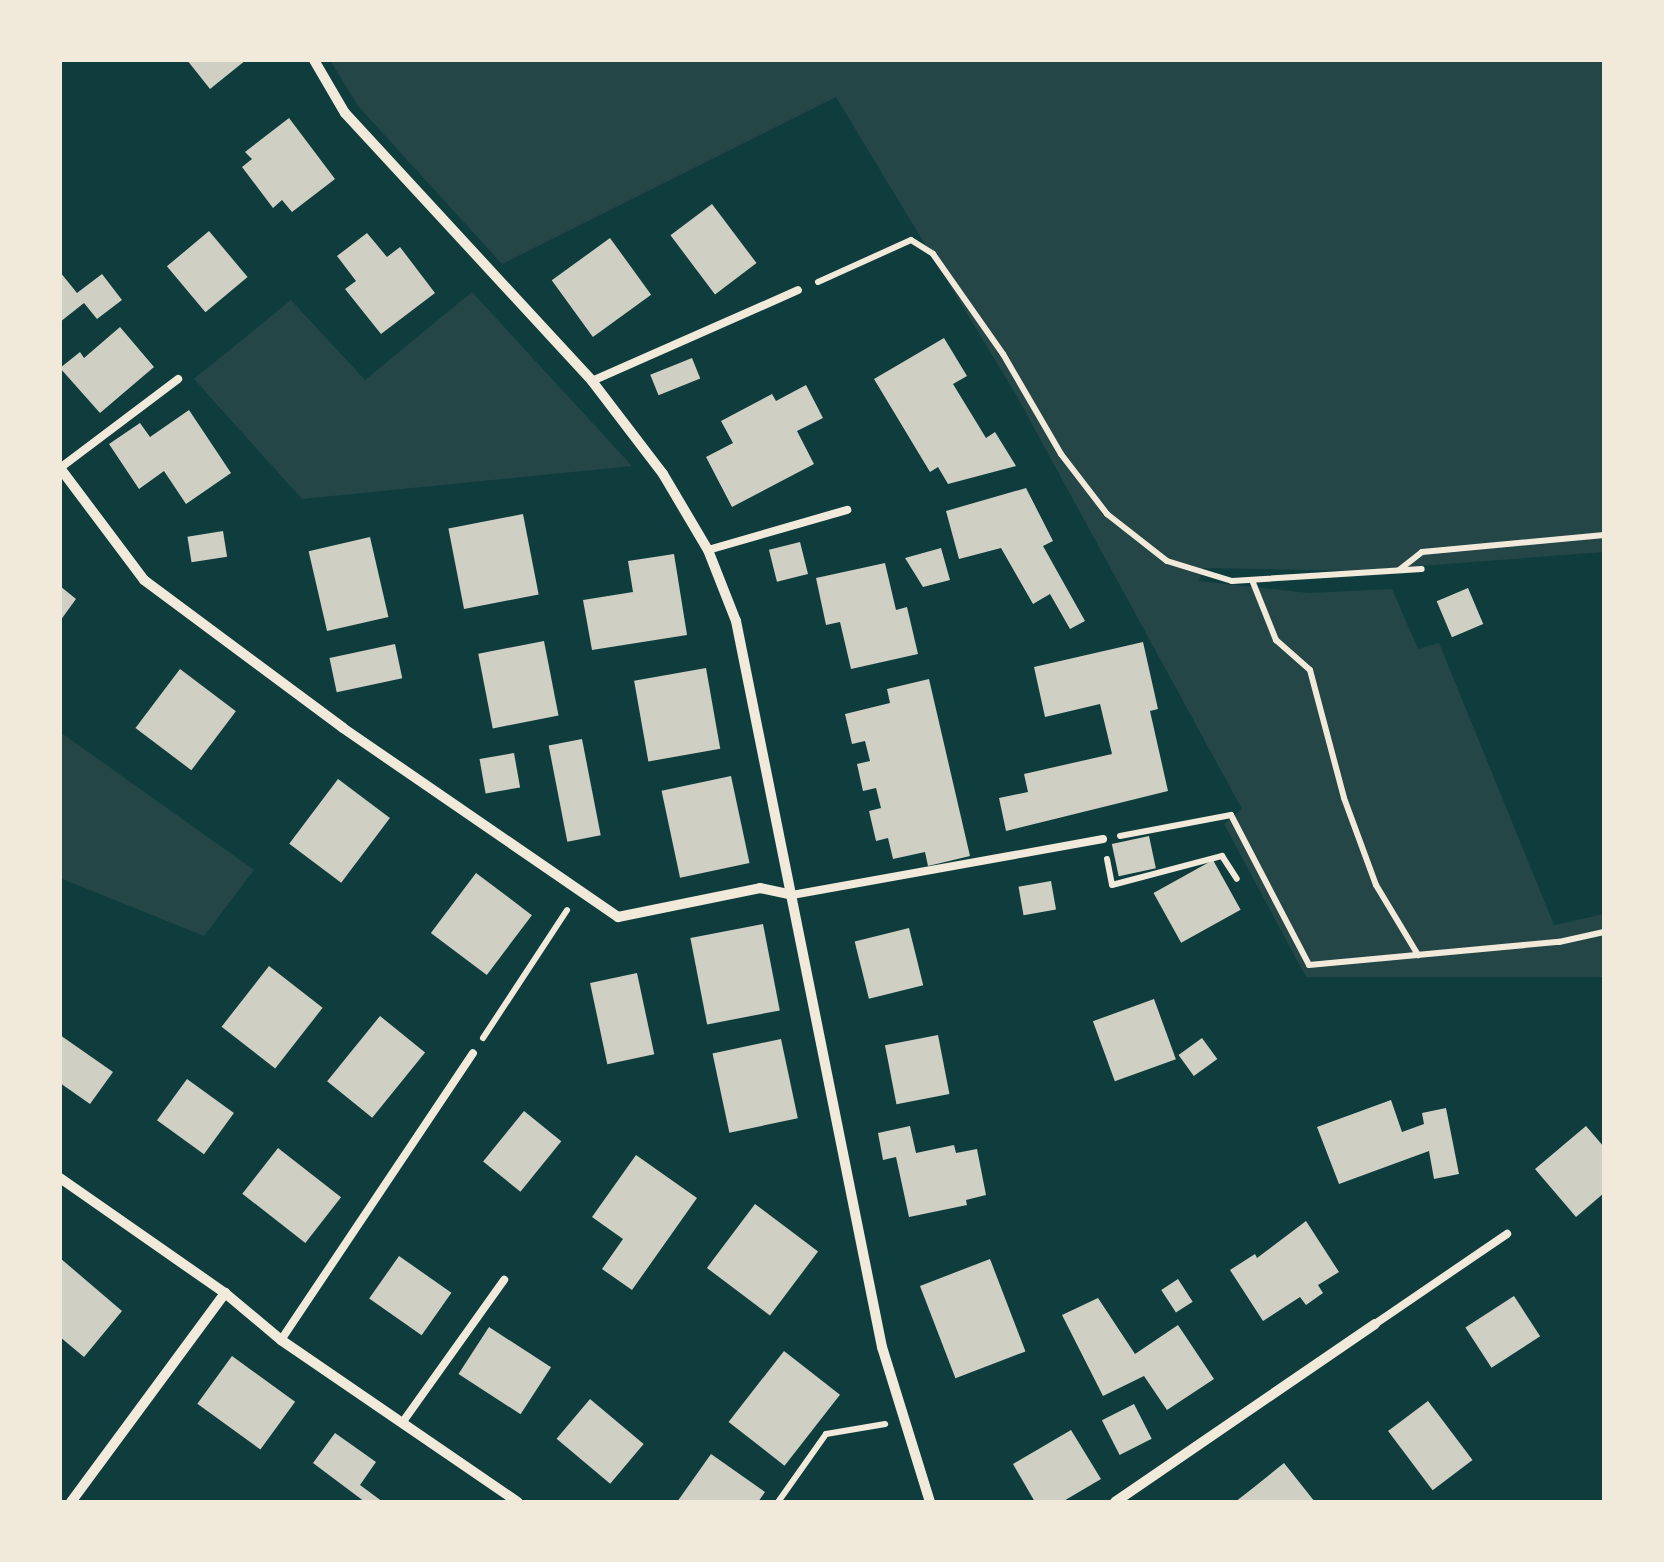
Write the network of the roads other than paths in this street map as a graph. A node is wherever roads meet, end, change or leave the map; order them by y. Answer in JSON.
{"nodes":[{"id":1,"x":314,"y":60,"type":"edge"},
{"id":2,"x":798,"y":290,"type":"road end"},
{"id":3,"x":178,"y":379,"type":"dead end"},
{"id":4,"x":592,"y":381,"type":"junction"},
{"id":5,"x":60,"y":468,"type":"edge"},
{"id":6,"x":848,"y":510,"type":"dead end"},
{"id":7,"x":708,"y":550,"type":"junction"},
{"id":8,"x":1103,"y":839,"type":"road end"},
{"id":9,"x":792,"y":896,"type":"junction"},
{"id":10,"x":473,"y":1053,"type":"road end"},
{"id":11,"x":60,"y":1178,"type":"edge"},
{"id":12,"x":1506,"y":1234,"type":"dead end"},
{"id":13,"x":504,"y":1280,"type":"dead end"},
{"id":14,"x":225,"y":1293,"type":"junction"},
{"id":15,"x":1375,"y":1324,"type":"joint"},
{"id":16,"x":282,"y":1340,"type":"junction"},
{"id":17,"x":402,"y":1423,"type":"junction"},
{"id":18,"x":71,"y":1502,"type":"edge"},
{"id":19,"x":518,"y":1502,"type":"edge"},
{"id":20,"x":930,"y":1502,"type":"edge"},
{"id":21,"x":1116,"y":1502,"type":"edge"}],
"edges":[{"from":1,"to":4,"type":"street"},
{"from":2,"to":4,"type":"lane"},
{"from":3,"to":5,"type":"lane"},
{"from":4,"to":7,"type":"street"},
{"from":5,"to":9,"type":"street"},
{"from":6,"to":7,"type":"lane"},
{"from":7,"to":9,"type":"street"},
{"from":8,"to":9,"type":"lane"},
{"from":9,"to":20,"type":"street"},
{"from":10,"to":16,"type":"lane"},
{"from":11,"to":14,"type":"street"},
{"from":12,"to":15,"type":"lane"},
{"from":13,"to":17,"type":"lane"},
{"from":14,"to":16,"type":"street"},
{"from":14,"to":18,"type":"street"},
{"from":15,"to":21,"type":"street"},
{"from":16,"to":17,"type":"street"},
{"from":17,"to":19,"type":"street"}]}
